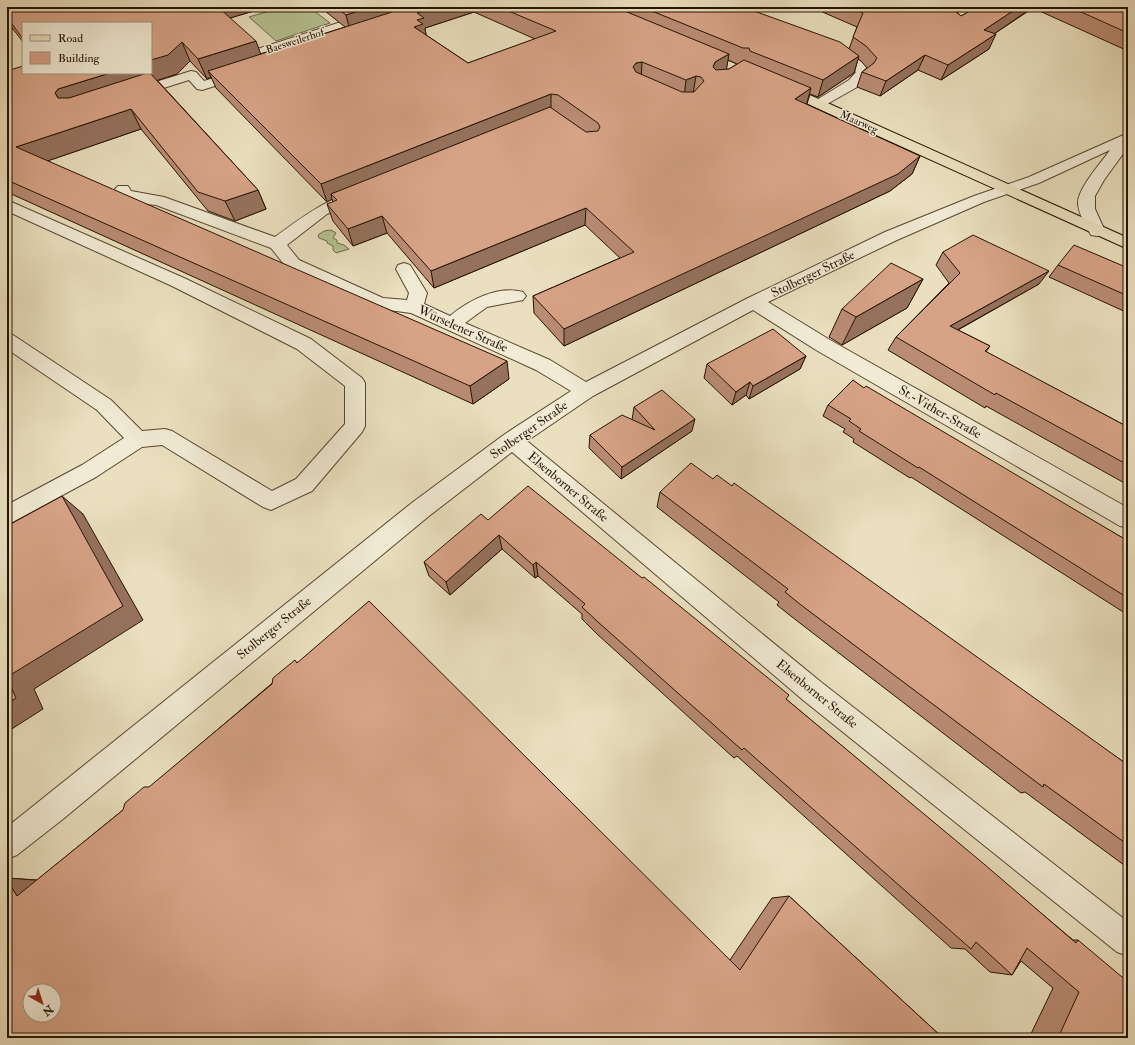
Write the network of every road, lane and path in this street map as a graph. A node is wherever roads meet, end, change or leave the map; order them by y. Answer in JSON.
{"nodes":[{"id":1,"x":386,"y":15,"type":"edge"},
{"id":2,"x":821,"y":46,"type":"edge"},
{"id":3,"x":690,"y":49,"type":"edge"},
{"id":4,"x":220,"y":66,"type":"edge"},
{"id":5,"x":255,"y":68,"type":"edge"},
{"id":6,"x":205,"y":70,"type":"edge"},
{"id":7,"x":191,"y":75,"type":"junction"},
{"id":8,"x":119,"y":98,"type":"edge"},
{"id":9,"x":820,"y":104,"type":"junction"},
{"id":10,"x":1128,"y":137,"type":"edge"},
{"id":11,"x":123,"y":189,"type":"dead end"},
{"id":12,"x":1005,"y":190,"type":"junction"},
{"id":13,"x":370,"y":191,"type":"edge"},
{"id":14,"x":7,"y":205,"type":"edge"},
{"id":15,"x":1097,"y":231,"type":"junction"},
{"id":16,"x":277,"y":244,"type":"junction"},
{"id":17,"x":1128,"y":244,"type":"edge"},
{"id":18,"x":404,"y":269,"type":"dead end"},
{"id":19,"x":517,"y":296,"type":"dead end"},
{"id":20,"x":754,"y":302,"type":"junction"},
{"id":21,"x":414,"y":307,"type":"junction"},
{"id":22,"x":452,"y":324,"type":"junction"},
{"id":23,"x":7,"y":340,"type":"edge"},
{"id":24,"x":586,"y":391,"type":"junction"},
{"id":25,"x":138,"y":439,"type":"junction"},
{"id":26,"x":512,"y":440,"type":"junction"},
{"id":27,"x":7,"y":516,"type":"edge"},
{"id":28,"x":1128,"y":519,"type":"edge"},
{"id":29,"x":7,"y":845,"type":"edge"},
{"id":30,"x":1128,"y":941,"type":"edge"}],
"edges":[{"from":1,"to":4,"type":"street","name":"Baesweilerhof"},
{"from":2,"to":9,"type":"street"},
{"from":3,"to":9,"type":"main road","name":"Maarweg"},
{"from":5,"to":7,"type":"street","name":"Baesweilerhof"},
{"from":6,"to":7,"type":"street"},
{"from":7,"to":8,"type":"street"},
{"from":9,"to":12,"type":"main road","name":"Maarweg"},
{"from":10,"to":12,"type":"street","name":"Stolberger Straße"},
{"from":10,"to":15,"type":"street"},
{"from":11,"to":16,"type":"street"},
{"from":12,"to":15,"type":"main road","name":"Maarweg"},
{"from":12,"to":20,"type":"street","name":"Stolberger Straße"},
{"from":13,"to":16,"type":"street"},
{"from":14,"to":25,"type":"street"},
{"from":15,"to":17,"type":"main road","name":"Maarweg"},
{"from":16,"to":21,"type":"street","name":"Würselener Straße"},
{"from":18,"to":21,"type":"street"},
{"from":19,"to":22,"type":"street"},
{"from":20,"to":24,"type":"street","name":"Stolberger Straße"},
{"from":20,"to":28,"type":"street","name":"St.-Vither-Straße"},
{"from":21,"to":22,"type":"street","name":"Würselener Straße"},
{"from":22,"to":24,"type":"street","name":"Würselener Straße"},
{"from":23,"to":25,"type":"street"},
{"from":24,"to":26,"type":"street","name":"Stolberger Straße"},
{"from":25,"to":27,"type":"street"},
{"from":26,"to":29,"type":"street","name":"Stolberger Straße"},
{"from":26,"to":30,"type":"street","name":"Elsenborner Straße"}]}
